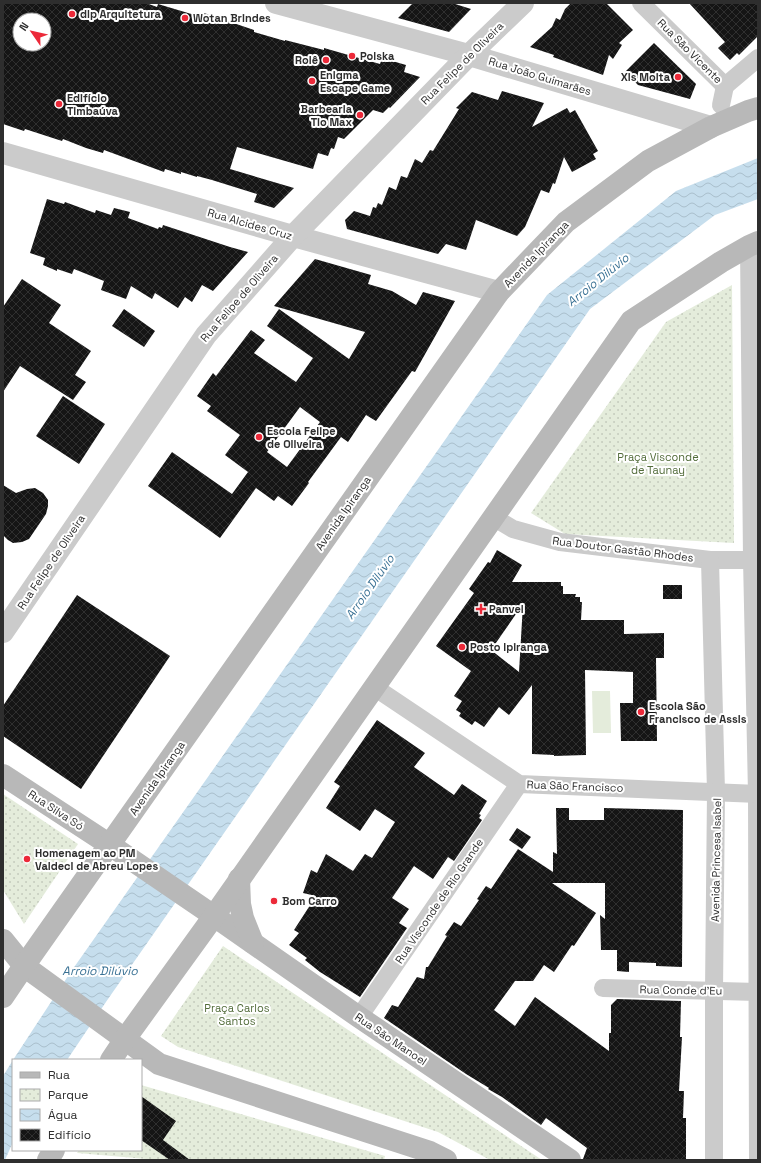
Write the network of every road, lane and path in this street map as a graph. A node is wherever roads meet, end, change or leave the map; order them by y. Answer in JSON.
{"nodes":[{"id":1,"x":276,"y":3,"type":"edge"},
{"id":2,"x":523,"y":3,"type":"edge"},
{"id":3,"x":641,"y":3,"type":"edge"},
{"id":4,"x":469,"y":55,"type":"junction"},
{"id":5,"x":758,"y":58,"type":"edge"},
{"id":6,"x":725,"y":86,"type":"junction"},
{"id":7,"x":721,"y":105,"type":"dead end"},
{"id":8,"x":758,"y":108,"type":"edge"},
{"id":9,"x":711,"y":127,"type":"junction"},
{"id":10,"x":3,"y":153,"type":"edge"},
{"id":11,"x":293,"y":236,"type":"junction"},
{"id":12,"x":753,"y":244,"type":"edge"},
{"id":13,"x":499,"y":292,"type":"junction"},
{"id":14,"x":754,"y":371,"type":"edge"},
{"id":15,"x":494,"y":517,"type":"junction"},
{"id":16,"x":710,"y":560,"type":"junction"},
{"id":17,"x":755,"y":560,"type":"edge"},
{"id":18,"x":3,"y":632,"type":"edge"},
{"id":19,"x":374,"y":687,"type":"junction"},
{"id":20,"x":3,"y":775,"type":"edge"},
{"id":21,"x":519,"y":784,"type":"junction"},
{"id":22,"x":716,"y":792,"type":"junction"},
{"id":23,"x":758,"y":794,"type":"edge"},
{"id":24,"x":110,"y":845,"type":"junction"},
{"id":25,"x":136,"y":863,"type":"joint"},
{"id":26,"x":239,"y":879,"type":"junction"},
{"id":27,"x":214,"y":916,"type":"junction"},
{"id":28,"x":3,"y":940,"type":"edge"},
{"id":29,"x":253,"y":943,"type":"junction"},
{"id":30,"x":24,"y":966,"type":"junction"},
{"id":31,"x":603,"y":988,"type":"dead end"},
{"id":32,"x":714,"y":991,"type":"junction"},
{"id":33,"x":758,"y":992,"type":"edge"},
{"id":34,"x":3,"y":997,"type":"edge"},
{"id":35,"x":359,"y":1018,"type":"junction"},
{"id":36,"x":125,"y":1039,"type":"junction"},
{"id":37,"x":113,"y":1059,"type":"edge"},
{"id":38,"x":53,"y":1151,"type":"edge"},
{"id":39,"x":433,"y":1157,"type":"edge"},
{"id":40,"x":48,"y":1160,"type":"edge"},
{"id":41,"x":570,"y":1160,"type":"edge"},
{"id":42,"x":714,"y":1160,"type":"edge"},
{"id":43,"x":758,"y":1160,"type":"edge"}],
"edges":[{"from":1,"to":4,"type":"street","name":"Rua João Guimarães"},
{"from":2,"to":4,"type":"street","name":"Rua Felipe de Oliveira"},
{"from":3,"to":6,"type":"street","name":"Rua São Vicente"},
{"from":4,"to":9,"type":"street","name":"Rua João Guimarães"},
{"from":4,"to":11,"type":"street","name":"Rua Felipe de Oliveira"},
{"from":5,"to":6,"type":"street"},
{"from":6,"to":7,"type":"street","name":"Rua São Vicente"},
{"from":8,"to":9,"type":"main road","name":"Avenida Ipiranga"},
{"from":9,"to":13,"type":"main road","name":"Avenida Ipiranga"},
{"from":10,"to":11,"type":"street","name":"Rua Alcides Cruz"},
{"from":11,"to":13,"type":"street","name":"Rua Alcides Cruz"},
{"from":11,"to":18,"type":"street","name":"Rua Felipe de Oliveira"},
{"from":12,"to":14,"type":"street"},
{"from":12,"to":15,"type":"main road"},
{"from":13,"to":24,"type":"main road","name":"Avenida Ipiranga"},
{"from":14,"to":17,"type":"street"},
{"from":15,"to":16,"type":"street","name":"Rua Doutor Gastão Rhodes"},
{"from":15,"to":19,"type":"main road"},
{"from":16,"to":17,"type":"street","name":"Rua Doutor Gastão Rhodes"},
{"from":16,"to":22,"type":"street","name":"Avenida Princesa Isabel"},
{"from":17,"to":23,"type":"street"},
{"from":19,"to":21,"type":"street","name":"Rua São Francisco"},
{"from":19,"to":26,"type":"main road"},
{"from":20,"to":24,"type":"main road","name":"Rua Silva Só"},
{"from":21,"to":22,"type":"street","name":"Rua São Francisco"},
{"from":21,"to":35,"type":"street","name":"Rua Visconde de Rio Grande"},
{"from":22,"to":23,"type":"street","name":"Rua São Francisco"},
{"from":22,"to":32,"type":"street","name":"Avenida Princesa Isabel"},
{"from":23,"to":33,"type":"street"},
{"from":24,"to":25,"type":"main road","name":"Rua Silva Só"},
{"from":24,"to":30,"type":"main road","name":"Avenida Ipiranga"},
{"from":25,"to":27,"type":"main road","name":"Rua São Manoel"},
{"from":26,"to":27,"type":"main road"},
{"from":26,"to":29,"type":"main road"},
{"from":27,"to":29,"type":"main road","name":"Rua São Manoel"},
{"from":27,"to":36,"type":"main road"},
{"from":28,"to":30,"type":"main road"},
{"from":29,"to":35,"type":"main road","name":"Rua São Manoel"},
{"from":30,"to":34,"type":"main road","name":"Avenida Ipiranga"},
{"from":30,"to":36,"type":"main road"},
{"from":31,"to":32,"type":"street","name":"Rua Conde d'Eu"},
{"from":32,"to":33,"type":"street","name":"Rua Conde d'Eu"},
{"from":32,"to":42,"type":"street","name":"Avenida Princesa Isabel"},
{"from":33,"to":43,"type":"street"},
{"from":35,"to":41,"type":"main road","name":"Rua São Manoel"},
{"from":36,"to":37,"type":"main road"},
{"from":36,"to":39,"type":"main road"},
{"from":38,"to":40,"type":"main road"}]}
